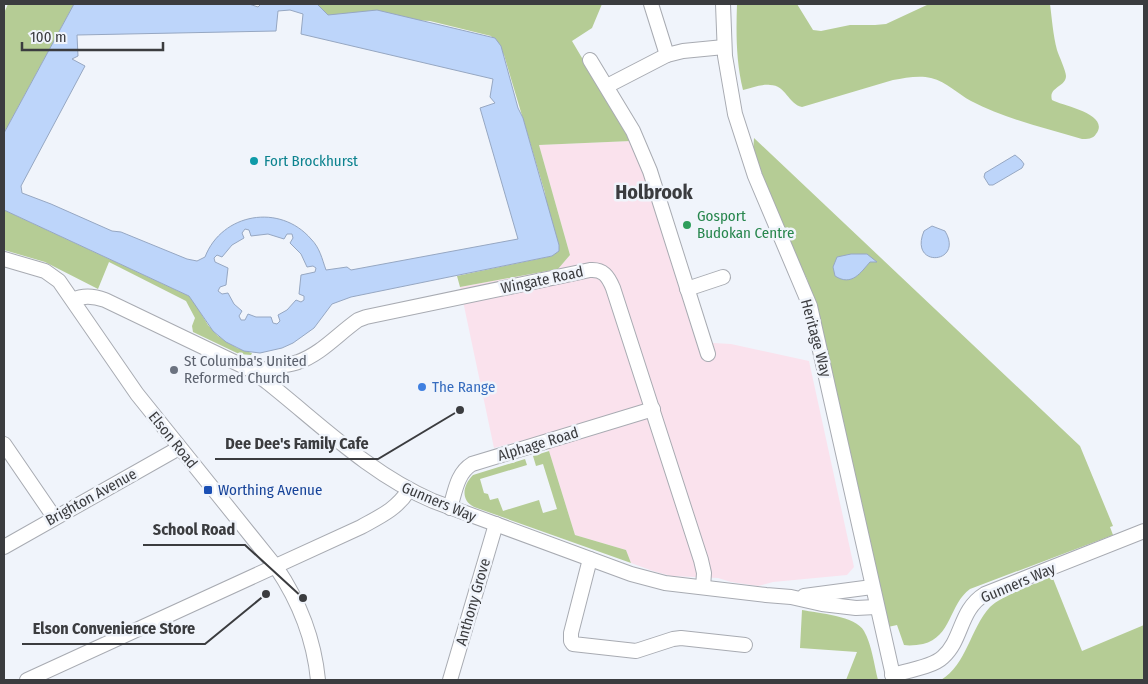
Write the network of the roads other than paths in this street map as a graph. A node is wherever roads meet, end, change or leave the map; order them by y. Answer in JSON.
{"nodes":[{"id":1,"x":651,"y":4,"type":"edge"},
{"id":2,"x":723,"y":4,"type":"edge"},
{"id":3,"x":724,"y":47,"type":"junction"},
{"id":4,"x":667,"y":55,"type":"junction"},
{"id":5,"x":590,"y":60,"type":"dead end"},
{"id":6,"x":607,"y":86,"type":"junction"},
{"id":7,"x":4,"y":259,"type":"edge"},
{"id":8,"x":723,"y":277,"type":"dead end"},
{"id":9,"x":687,"y":289,"type":"junction"},
{"id":10,"x":73,"y":300,"type":"junction"},
{"id":11,"x":708,"y":354,"type":"dead end"},
{"id":12,"x":259,"y":375,"type":"junction"},
{"id":13,"x":653,"y":409,"type":"junction"},
{"id":14,"x":4,"y":444,"type":"edge"},
{"id":15,"x":179,"y":448,"type":"junction"},
{"id":16,"x":408,"y":491,"type":"junction"},
{"id":17,"x":450,"y":508,"type":"junction"},
{"id":18,"x":54,"y":517,"type":"junction"},
{"id":19,"x":496,"y":524,"type":"junction"},
{"id":20,"x":1144,"y":531,"type":"edge"},
{"id":21,"x":4,"y":547,"type":"edge"},
{"id":22,"x":590,"y":559,"type":"junction"},
{"id":23,"x":276,"y":567,"type":"junction"},
{"id":24,"x":703,"y":587,"type":"junction"},
{"id":25,"x":872,"y":587,"type":"junction"},
{"id":26,"x":791,"y":597,"type":"junction"},
{"id":27,"x":876,"y":607,"type":"junction"},
{"id":28,"x":745,"y":646,"type":"dead end"},
{"id":29,"x":893,"y":678,"type":"edge"},
{"id":30,"x":27,"y":680,"type":"edge"},
{"id":31,"x":318,"y":680,"type":"edge"},
{"id":32,"x":450,"y":680,"type":"edge"}],
"edges":[{"from":1,"to":4,"type":"street"},
{"from":2,"to":3,"type":"street","name":"Heritage Way"},
{"from":3,"to":4,"type":"street"},
{"from":3,"to":25,"type":"street","name":"Heritage Way"},
{"from":4,"to":6,"type":"street"},
{"from":5,"to":6,"type":"street"},
{"from":6,"to":9,"type":"street"},
{"from":7,"to":10,"type":"street","name":"Elson Road"},
{"from":8,"to":9,"type":"street"},
{"from":9,"to":11,"type":"street"},
{"from":10,"to":12,"type":"street","name":"Gunners Way"},
{"from":10,"to":15,"type":"street","name":"Elson Road"},
{"from":12,"to":13,"type":"street","name":"Wingate Road"},
{"from":12,"to":16,"type":"street","name":"Gunners Way"},
{"from":13,"to":17,"type":"street","name":"Alphage Road"},
{"from":13,"to":24,"type":"street","name":"Wingate Road"},
{"from":14,"to":18,"type":"street"},
{"from":15,"to":18,"type":"street","name":"Brighton Avenue"},
{"from":15,"to":23,"type":"street","name":"Elson Road"},
{"from":16,"to":17,"type":"street","name":"Gunners Way"},
{"from":16,"to":23,"type":"street"},
{"from":17,"to":19,"type":"street","name":"Gunners Way"},
{"from":18,"to":21,"type":"street","name":"Brighton Avenue"},
{"from":19,"to":22,"type":"street","name":"Gunners Way"},
{"from":19,"to":32,"type":"street","name":"Anthony Grove"},
{"from":20,"to":29,"type":"street","name":"Gunners Way"},
{"from":22,"to":24,"type":"street","name":"Gunners Way"},
{"from":22,"to":28,"type":"street"},
{"from":23,"to":30,"type":"street"},
{"from":23,"to":31,"type":"street","name":"Elson Road"},
{"from":24,"to":26,"type":"street","name":"Gunners Way"},
{"from":25,"to":26,"type":"street","name":"Gunners Way"},
{"from":25,"to":27,"type":"street","name":"Heritage Way"},
{"from":26,"to":27,"type":"street","name":"Gunners Way"},
{"from":27,"to":29,"type":"street","name":"Heritage Way"}]}
